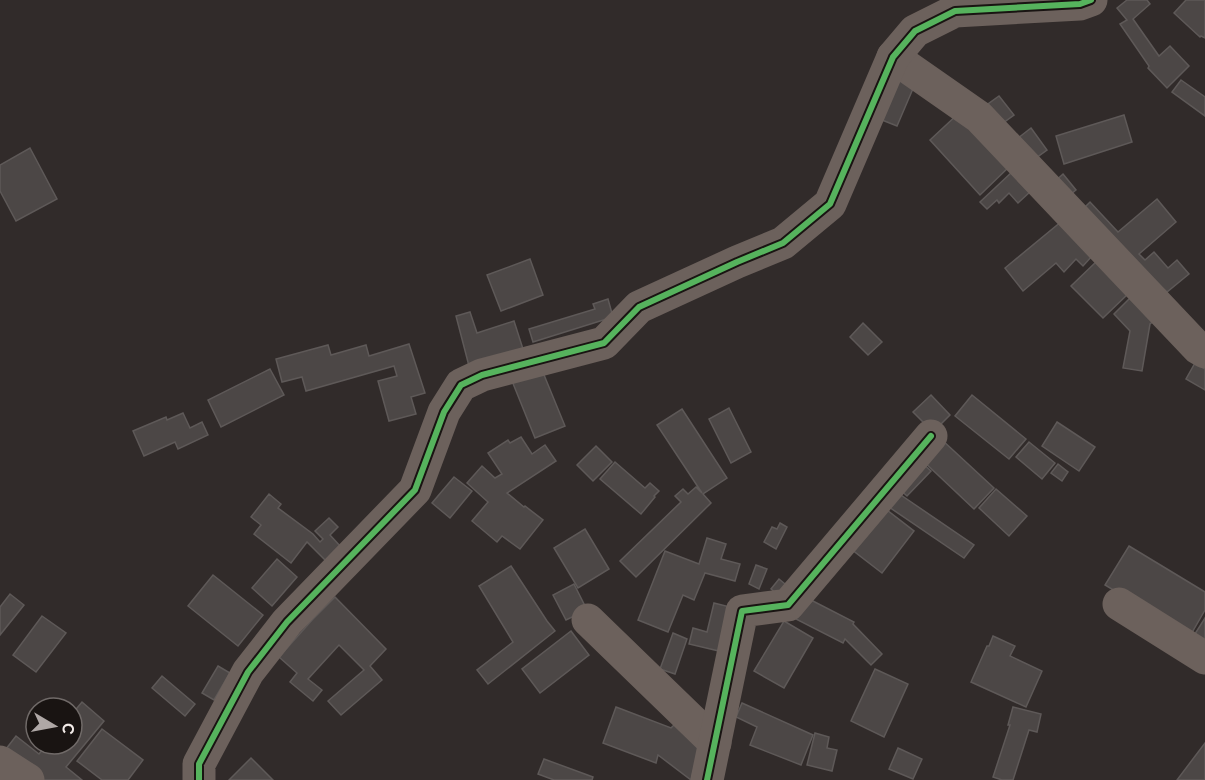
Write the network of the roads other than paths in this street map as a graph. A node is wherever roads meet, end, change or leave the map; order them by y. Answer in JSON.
{"nodes":[{"id":1,"x":1091,"y":0,"type":"edge"},
{"id":2,"x":893,"y":57,"type":"junction"},
{"id":3,"x":1205,"y":352,"type":"edge"},
{"id":4,"x":931,"y":436,"type":"dead end"},
{"id":5,"x":1119,"y":604,"type":"dead end"},
{"id":6,"x":588,"y":620,"type":"dead end"},
{"id":7,"x":1205,"y":658,"type":"edge"},
{"id":8,"x":715,"y":743,"type":"junction"},
{"id":9,"x":0,"y":762,"type":"edge"},
{"id":10,"x":28,"y":780,"type":"edge"},
{"id":11,"x":199,"y":780,"type":"edge"},
{"id":12,"x":707,"y":780,"type":"edge"}],
"edges":[{"from":1,"to":2,"type":"street"},
{"from":2,"to":3,"type":"street"},
{"from":2,"to":11,"type":"street"},
{"from":4,"to":8,"type":"street"},
{"from":5,"to":7,"type":"street"},
{"from":6,"to":8,"type":"street"},
{"from":8,"to":12,"type":"street"},
{"from":9,"to":10,"type":"street"}]}
